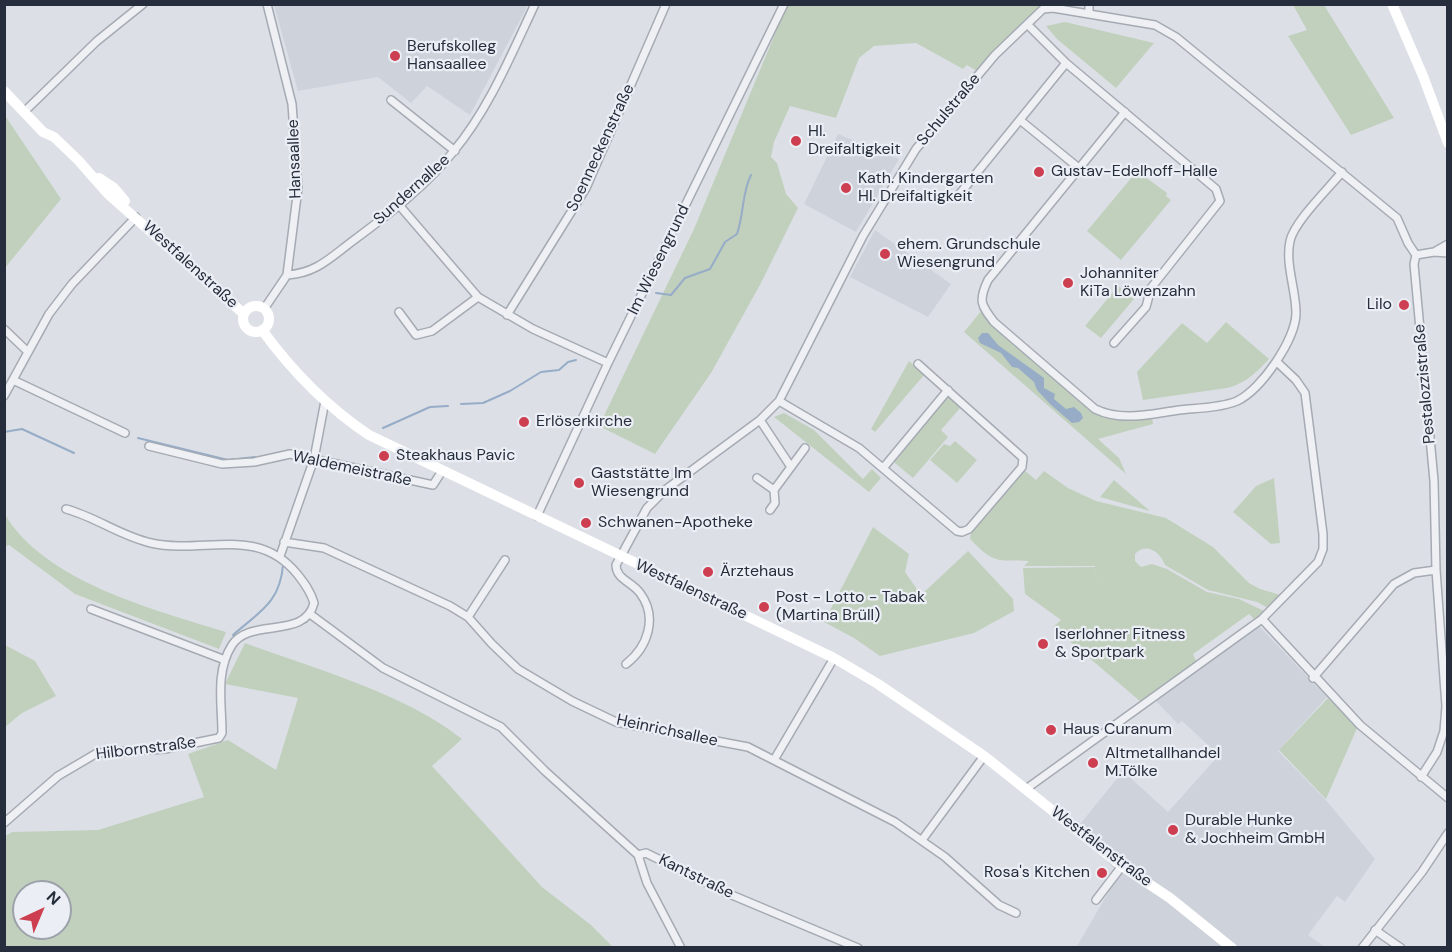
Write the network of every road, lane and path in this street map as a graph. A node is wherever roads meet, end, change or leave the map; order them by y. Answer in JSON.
{"nodes":[{"id":1,"x":143,"y":4,"type":"edge"},
{"id":2,"x":267,"y":4,"type":"edge"},
{"id":3,"x":535,"y":4,"type":"edge"},
{"id":4,"x":666,"y":4,"type":"edge"},
{"id":5,"x":784,"y":4,"type":"edge"},
{"id":6,"x":1089,"y":4,"type":"edge"},
{"id":7,"x":1392,"y":4,"type":"edge"},
{"id":8,"x":1089,"y":14,"type":"junction"},
{"id":9,"x":1028,"y":25,"type":"junction"},
{"id":10,"x":1066,"y":63,"type":"junction"},
{"id":11,"x":4,"y":91,"type":"edge"},
{"id":12,"x":391,"y":100,"type":"dead end"},
{"id":13,"x":25,"y":111,"type":"junction"},
{"id":14,"x":1125,"y":112,"type":"junction"},
{"id":15,"x":1020,"y":120,"type":"junction"},
{"id":16,"x":1448,"y":143,"type":"edge"},
{"id":17,"x":455,"y":151,"type":"junction"},
{"id":18,"x":1080,"y":169,"type":"junction"},
{"id":19,"x":1342,"y":172,"type":"junction"},
{"id":20,"x":958,"y":196,"type":"dead end"},
{"id":21,"x":399,"y":205,"type":"junction"},
{"id":22,"x":136,"y":217,"type":"junction"},
{"id":23,"x":1448,"y":244,"type":"edge"},
{"id":24,"x":1434,"y":252,"type":"junction"},
{"id":25,"x":1448,"y":253,"type":"edge"},
{"id":26,"x":1416,"y":255,"type":"junction"},
{"id":27,"x":287,"y":275,"type":"junction"},
{"id":28,"x":478,"y":297,"type":"junction"},
{"id":29,"x":264,"y":309,"type":"junction"},
{"id":30,"x":399,"y":312,"type":"dead end"},
{"id":31,"x":244,"y":314,"type":"junction"},
{"id":32,"x":507,"y":315,"type":"junction"},
{"id":33,"x":4,"y":329,"type":"edge"},
{"id":34,"x":262,"y":330,"type":"junction"},
{"id":35,"x":1114,"y":343,"type":"dead end"},
{"id":36,"x":28,"y":352,"type":"junction"},
{"id":37,"x":1277,"y":362,"type":"junction"},
{"id":38,"x":608,"y":363,"type":"junction"},
{"id":39,"x":918,"y":364,"type":"dead end"},
{"id":40,"x":13,"y":380,"type":"junction"},
{"id":41,"x":948,"y":390,"type":"junction"},
{"id":42,"x":4,"y":396,"type":"edge"},
{"id":43,"x":779,"y":401,"type":"junction"},
{"id":44,"x":325,"y":402,"type":"junction"},
{"id":45,"x":760,"y":420,"type":"junction"},
{"id":46,"x":125,"y":433,"type":"dead end"},
{"id":47,"x":149,"y":446,"type":"dead end"},
{"id":48,"x":805,"y":448,"type":"dead end"},
{"id":49,"x":314,"y":459,"type":"junction"},
{"id":50,"x":791,"y":467,"type":"junction"},
{"id":51,"x":884,"y":467,"type":"junction"},
{"id":52,"x":442,"y":471,"type":"junction"},
{"id":53,"x":757,"y":478,"type":"dead end"},
{"id":54,"x":774,"y":490,"type":"junction"},
{"id":55,"x":66,"y":509,"type":"dead end"},
{"id":56,"x":770,"y":510,"type":"dead end"},
{"id":57,"x":537,"y":516,"type":"junction"},
{"id":58,"x":284,"y":542,"type":"junction"},
{"id":59,"x":280,"y":556,"type":"junction"},
{"id":60,"x":619,"y":556,"type":"junction"},
{"id":61,"x":505,"y":560,"type":"dead end"},
{"id":62,"x":1436,"y":570,"type":"junction"},
{"id":63,"x":91,"y":609,"type":"dead end"},
{"id":64,"x":310,"y":614,"type":"junction"},
{"id":65,"x":468,"y":617,"type":"junction"},
{"id":66,"x":1262,"y":619,"type":"junction"},
{"id":67,"x":834,"y":658,"type":"junction"},
{"id":68,"x":225,"y":660,"type":"junction"},
{"id":69,"x":626,"y":664,"type":"dead end"},
{"id":70,"x":1313,"y":678,"type":"junction"},
{"id":71,"x":984,"y":756,"type":"junction"},
{"id":72,"x":774,"y":760,"type":"junction"},
{"id":73,"x":1421,"y":777,"type":"junction"},
{"id":74,"x":1026,"y":789,"type":"junction"},
{"id":75,"x":1448,"y":798,"type":"edge"},
{"id":76,"x":4,"y":823,"type":"edge"},
{"id":77,"x":1448,"y":833,"type":"edge"},
{"id":78,"x":922,"y":840,"type":"junction"},
{"id":79,"x":638,"y":855,"type":"junction"},
{"id":80,"x":1122,"y":866,"type":"junction"},
{"id":81,"x":1096,"y":900,"type":"dead end"},
{"id":82,"x":1016,"y":913,"type":"dead end"},
{"id":83,"x":1375,"y":930,"type":"junction"},
{"id":84,"x":681,"y":948,"type":"edge"},
{"id":85,"x":858,"y":948,"type":"edge"},
{"id":86,"x":1232,"y":948,"type":"edge"},
{"id":87,"x":1362,"y":948,"type":"edge"},
{"id":88,"x":1401,"y":948,"type":"edge"}],
"edges":[{"from":1,"to":13,"type":"street"},
{"from":2,"to":27,"type":"street","name":"Hansaallee"},
{"from":3,"to":17,"type":"street","name":"Sundernallee"},
{"from":4,"to":32,"type":"street","name":"Soenneckenstraße"},
{"from":5,"to":38,"type":"street","name":"Im Wiesengrund"},
{"from":6,"to":8,"type":"street"},
{"from":7,"to":16,"type":"main road"},
{"from":8,"to":9,"type":"street","name":"Schulstraße"},
{"from":8,"to":19,"type":"street","name":"Schulstraße"},
{"from":9,"to":10,"type":"street"},
{"from":9,"to":43,"type":"street","name":"Schulstraße"},
{"from":10,"to":14,"type":"street"},
{"from":10,"to":15,"type":"street"},
{"from":11,"to":13,"type":"main road","name":"Westfalenstraße"},
{"from":12,"to":17,"type":"street"},
{"from":13,"to":22,"type":"main road","name":"Westfalenstraße"},
{"from":14,"to":18,"type":"street"},
{"from":14,"to":35,"type":"street"},
{"from":15,"to":18,"type":"street"},
{"from":15,"to":20,"type":"street"},
{"from":17,"to":21,"type":"street","name":"Sundernallee"},
{"from":18,"to":37,"type":"street"},
{"from":19,"to":26,"type":"street","name":"Schulstraße"},
{"from":19,"to":37,"type":"street"},
{"from":21,"to":27,"type":"street","name":"Sundernallee"},
{"from":21,"to":28,"type":"street"},
{"from":22,"to":31,"type":"main road","name":"Westfalenstraße"},
{"from":22,"to":36,"type":"street"},
{"from":23,"to":24,"type":"street"},
{"from":24,"to":25,"type":"street"},
{"from":24,"to":26,"type":"street"},
{"from":26,"to":62,"type":"street","name":"Pestalozzistraße"},
{"from":27,"to":29,"type":"street","name":"Hansaallee"},
{"from":28,"to":30,"type":"street"},
{"from":28,"to":32,"type":"street"},
{"from":29,"to":31,"type":"main road"},
{"from":29,"to":34,"type":"main road"},
{"from":31,"to":34,"type":"main road"},
{"from":32,"to":38,"type":"street"},
{"from":33,"to":36,"type":"street"},
{"from":34,"to":44,"type":"main road","name":"Westfalenstraße"},
{"from":36,"to":40,"type":"street"},
{"from":37,"to":66,"type":"street"},
{"from":38,"to":57,"type":"street","name":"Im Wiesengrund"},
{"from":39,"to":41,"type":"street"},
{"from":40,"to":42,"type":"street"},
{"from":40,"to":46,"type":"street"},
{"from":41,"to":51,"type":"street"},
{"from":41,"to":51,"type":"street"},
{"from":43,"to":45,"type":"street","name":"Schulstraße"},
{"from":43,"to":51,"type":"street"},
{"from":44,"to":49,"type":"street"},
{"from":44,"to":52,"type":"main road","name":"Westfalenstraße"},
{"from":45,"to":50,"type":"street"},
{"from":45,"to":60,"type":"street","name":"Schulstraße"},
{"from":47,"to":49,"type":"street","name":"Waldemeistraße"},
{"from":48,"to":50,"type":"street"},
{"from":49,"to":52,"type":"street","name":"Waldemeistraße"},
{"from":49,"to":58,"type":"street"},
{"from":50,"to":54,"type":"street"},
{"from":52,"to":57,"type":"main road","name":"Westfalenstraße"},
{"from":53,"to":54,"type":"street"},
{"from":54,"to":56,"type":"street"},
{"from":55,"to":59,"type":"street"},
{"from":57,"to":60,"type":"main road","name":"Westfalenstraße"},
{"from":58,"to":59,"type":"street"},
{"from":58,"to":65,"type":"street","name":"Heinrichsallee"},
{"from":59,"to":64,"type":"street"},
{"from":60,"to":67,"type":"main road","name":"Westfalenstraße"},
{"from":60,"to":69,"type":"street"},
{"from":61,"to":65,"type":"street"},
{"from":62,"to":70,"type":"street"},
{"from":62,"to":73,"type":"street","name":"Pestalozzistraße"},
{"from":63,"to":68,"type":"street"},
{"from":64,"to":68,"type":"street","name":"Hilbornstraße"},
{"from":64,"to":79,"type":"street","name":"Kantstraße"},
{"from":65,"to":72,"type":"street","name":"Heinrichsallee"},
{"from":66,"to":70,"type":"street"},
{"from":66,"to":74,"type":"street"},
{"from":67,"to":71,"type":"main road","name":"Westfalenstraße"},
{"from":67,"to":72,"type":"street"},
{"from":68,"to":76,"type":"street","name":"Hilbornstraße"},
{"from":70,"to":73,"type":"street"},
{"from":71,"to":74,"type":"main road","name":"Westfalenstraße"},
{"from":71,"to":78,"type":"street"},
{"from":72,"to":78,"type":"street","name":"Heinrichsallee"},
{"from":73,"to":75,"type":"street"},
{"from":74,"to":80,"type":"main road","name":"Westfalenstraße"},
{"from":77,"to":83,"type":"street"},
{"from":78,"to":82,"type":"street","name":"Heinrichsallee"},
{"from":79,"to":84,"type":"street"},
{"from":79,"to":85,"type":"street","name":"Kantstraße"},
{"from":80,"to":81,"type":"street"},
{"from":80,"to":86,"type":"main road","name":"Westfalenstraße"},
{"from":83,"to":87,"type":"street"},
{"from":83,"to":88,"type":"street"}]}
